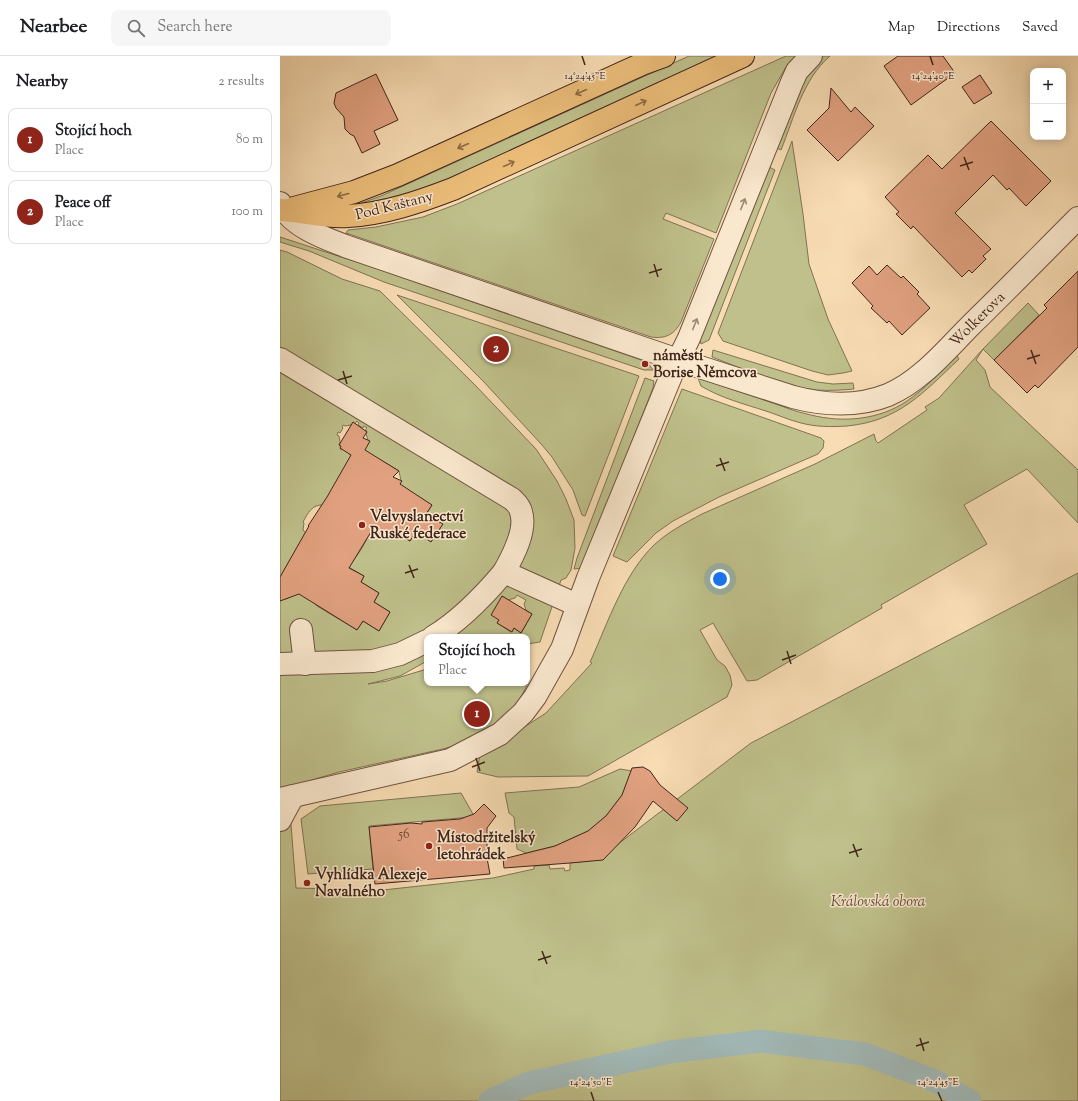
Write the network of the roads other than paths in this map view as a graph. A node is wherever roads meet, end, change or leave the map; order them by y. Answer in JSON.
{"nodes":[{"id":1,"x":664,"y":56,"type":"edge"},
{"id":2,"x":743,"y":56,"type":"edge"},
{"id":3,"x":811,"y":56,"type":"edge"},
{"id":4,"x":281,"y":208,"type":"edge"},
{"id":5,"x":1078,"y":218,"type":"edge"},
{"id":6,"x":280,"y":359,"type":"edge"},
{"id":7,"x":678,"y":360,"type":"junction"},
{"id":8,"x":504,"y":572,"type":"junction"},
{"id":9,"x":578,"y":605,"type":"junction"},
{"id":10,"x":301,"y":630,"type":"dead end"},
{"id":11,"x":438,"y":634,"type":"edge"},
{"id":12,"x":424,"y":642,"type":"edge"},
{"id":13,"x":280,"y":664,"type":"edge"},
{"id":14,"x":305,"y":664,"type":"junction"},
{"id":15,"x":287,"y":798,"type":"edge"},
{"id":16,"x":280,"y":820,"type":"edge"}],
"edges":[{"from":1,"to":4,"type":"main road","name":"Pod Kaštany","one_way":true},
{"from":4,"to":2,"type":"main road","name":"Pod Kaštany","one_way":true},
{"from":7,"to":3,"type":"street","one_way":true},
{"from":4,"to":7,"type":"street"},
{"from":5,"to":7,"type":"street","name":"Wolkerova"},
{"from":6,"to":8,"type":"street"},
{"from":7,"to":9,"type":"street"},
{"from":8,"to":9,"type":"street"},
{"from":8,"to":11,"type":"street"},
{"from":9,"to":15,"type":"street"},
{"from":10,"to":14,"type":"street"},
{"from":12,"to":14,"type":"street"},
{"from":13,"to":14,"type":"street"},
{"from":15,"to":16,"type":"street"}]}
